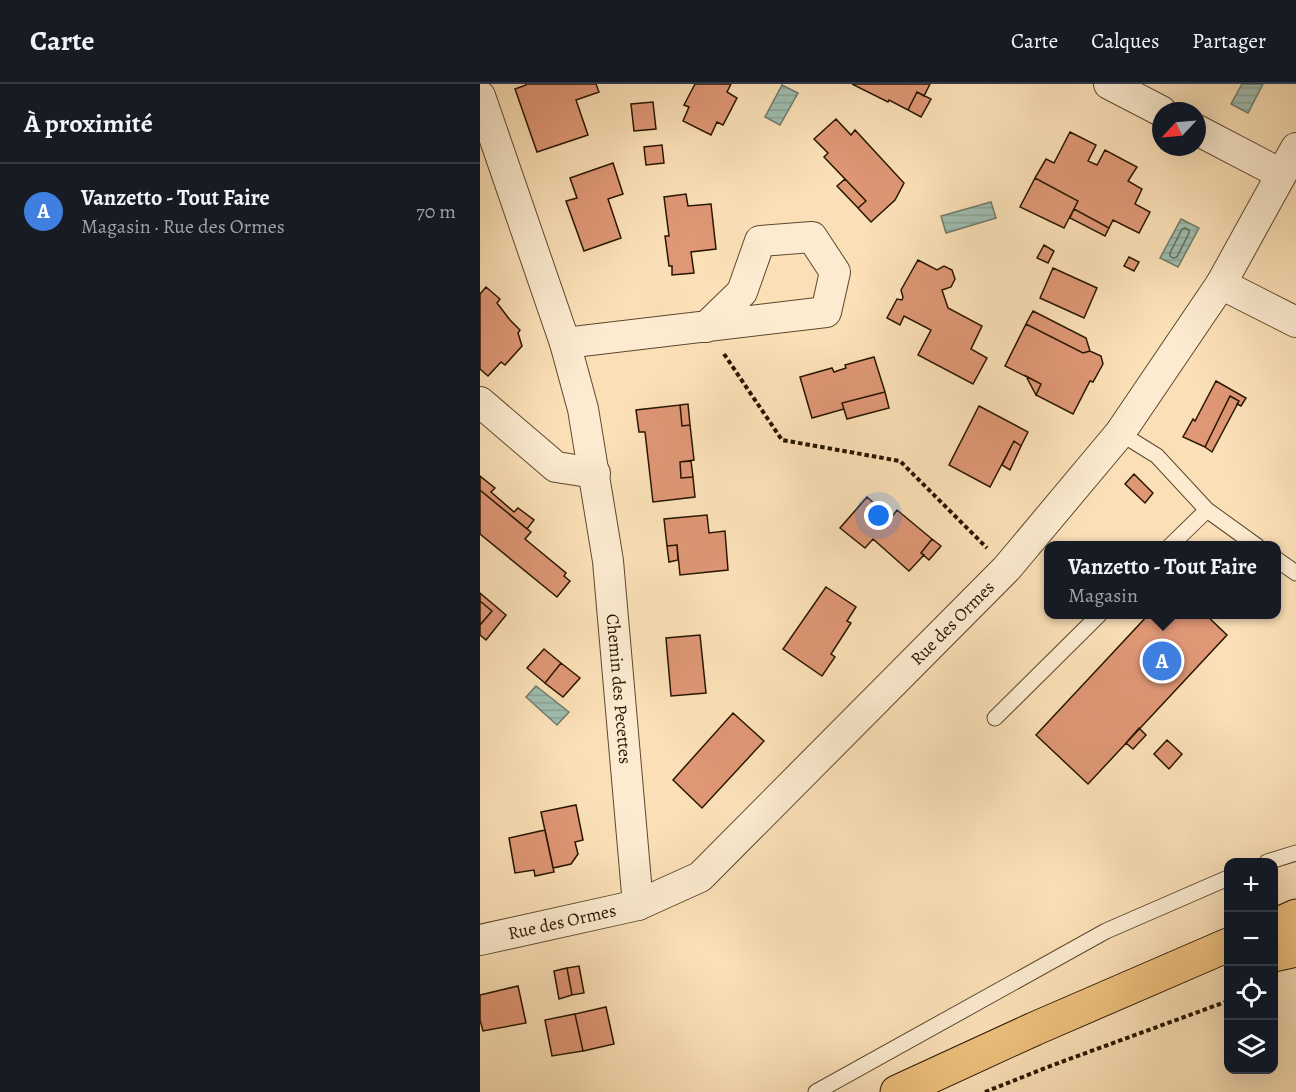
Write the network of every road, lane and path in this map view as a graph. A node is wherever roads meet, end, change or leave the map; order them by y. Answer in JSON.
{"nodes":[{"id":1,"x":1109,"y":84,"type":"edge"},
{"id":2,"x":480,"y":96,"type":"edge"},
{"id":3,"x":1152,"y":106,"type":"edge"},
{"id":4,"x":1206,"y":135,"type":"edge"},
{"id":5,"x":1296,"y":148,"type":"edge"},
{"id":6,"x":1281,"y":174,"type":"junction"},
{"id":7,"x":1221,"y":284,"type":"junction"},
{"id":8,"x":1296,"y":322,"type":"edge"},
{"id":9,"x":706,"y":327,"type":"joint"},
{"id":10,"x":565,"y":343,"type":"junction"},
{"id":11,"x":480,"y":402,"type":"edge"},
{"id":12,"x":1120,"y":434,"type":"junction"},
{"id":13,"x":595,"y":473,"type":"junction"},
{"id":14,"x":1207,"y":510,"type":"junction"},
{"id":15,"x":1175,"y":541,"type":"edge"},
{"id":16,"x":1250,"y":541,"type":"edge"},
{"id":17,"x":1281,"y":562,"type":"edge"},
{"id":18,"x":1007,"y":568,"type":"junction"},
{"id":19,"x":1296,"y":573,"type":"edge"},
{"id":20,"x":1096,"y":619,"type":"edge"},
{"id":21,"x":995,"y":718,"type":"dead end"},
{"id":22,"x":1296,"y":853,"type":"edge"},
{"id":23,"x":1278,"y":859,"type":"edge"},
{"id":24,"x":1224,"y":880,"type":"edge"},
{"id":25,"x":639,"y":905,"type":"junction"},
{"id":26,"x":1296,"y":916,"type":"edge"},
{"id":27,"x":1278,"y":924,"type":"edge"},
{"id":28,"x":480,"y":940,"type":"edge"},
{"id":29,"x":1224,"y":947,"type":"edge"},
{"id":30,"x":1296,"y":950,"type":"edge"},
{"id":31,"x":1278,"y":954,"type":"edge"},
{"id":32,"x":1224,"y":970,"type":"edge"},
{"id":33,"x":1224,"y":1001,"type":"edge"},
{"id":34,"x":1034,"y":1029,"type":"junction"},
{"id":35,"x":816,"y":1092,"type":"edge"},
{"id":36,"x":897,"y":1092,"type":"edge"},
{"id":37,"x":985,"y":1092,"type":"edge"}],
"edges":[{"from":1,"to":3,"type":"street"},
{"from":2,"to":10,"type":"street","name":"Chemin des Pecettes"},
{"from":4,"to":6,"type":"street"},
{"from":5,"to":6,"type":"street","name":"Rue des Ormes"},
{"from":6,"to":7,"type":"street","name":"Rue des Ormes"},
{"from":7,"to":8,"type":"street"},
{"from":7,"to":12,"type":"street","name":"Rue des Ormes"},
{"from":9,"to":10,"type":"street"},
{"from":9,"to":18,"type":"path"},
{"from":10,"to":13,"type":"street","name":"Chemin des Pecettes"},
{"from":11,"to":13,"type":"street"},
{"from":12,"to":14,"type":"lane"},
{"from":12,"to":18,"type":"street","name":"Rue des Ormes"},
{"from":13,"to":25,"type":"street","name":"Chemin des Pecettes"},
{"from":14,"to":15,"type":"lane"},
{"from":14,"to":16,"type":"lane"},
{"from":17,"to":19,"type":"lane"},
{"from":18,"to":25,"type":"street","name":"Rue des Ormes"},
{"from":20,"to":21,"type":"lane"},
{"from":22,"to":23,"type":"lane"},
{"from":24,"to":35,"type":"lane"},
{"from":25,"to":28,"type":"street","name":"Rue des Ormes"},
{"from":26,"to":27,"type":"main road"},
{"from":29,"to":34,"type":"main road"},
{"from":30,"to":31,"type":"main road"},
{"from":32,"to":34,"type":"main road"},
{"from":33,"to":37,"type":"path"},
{"from":34,"to":36,"type":"main road"}]}
